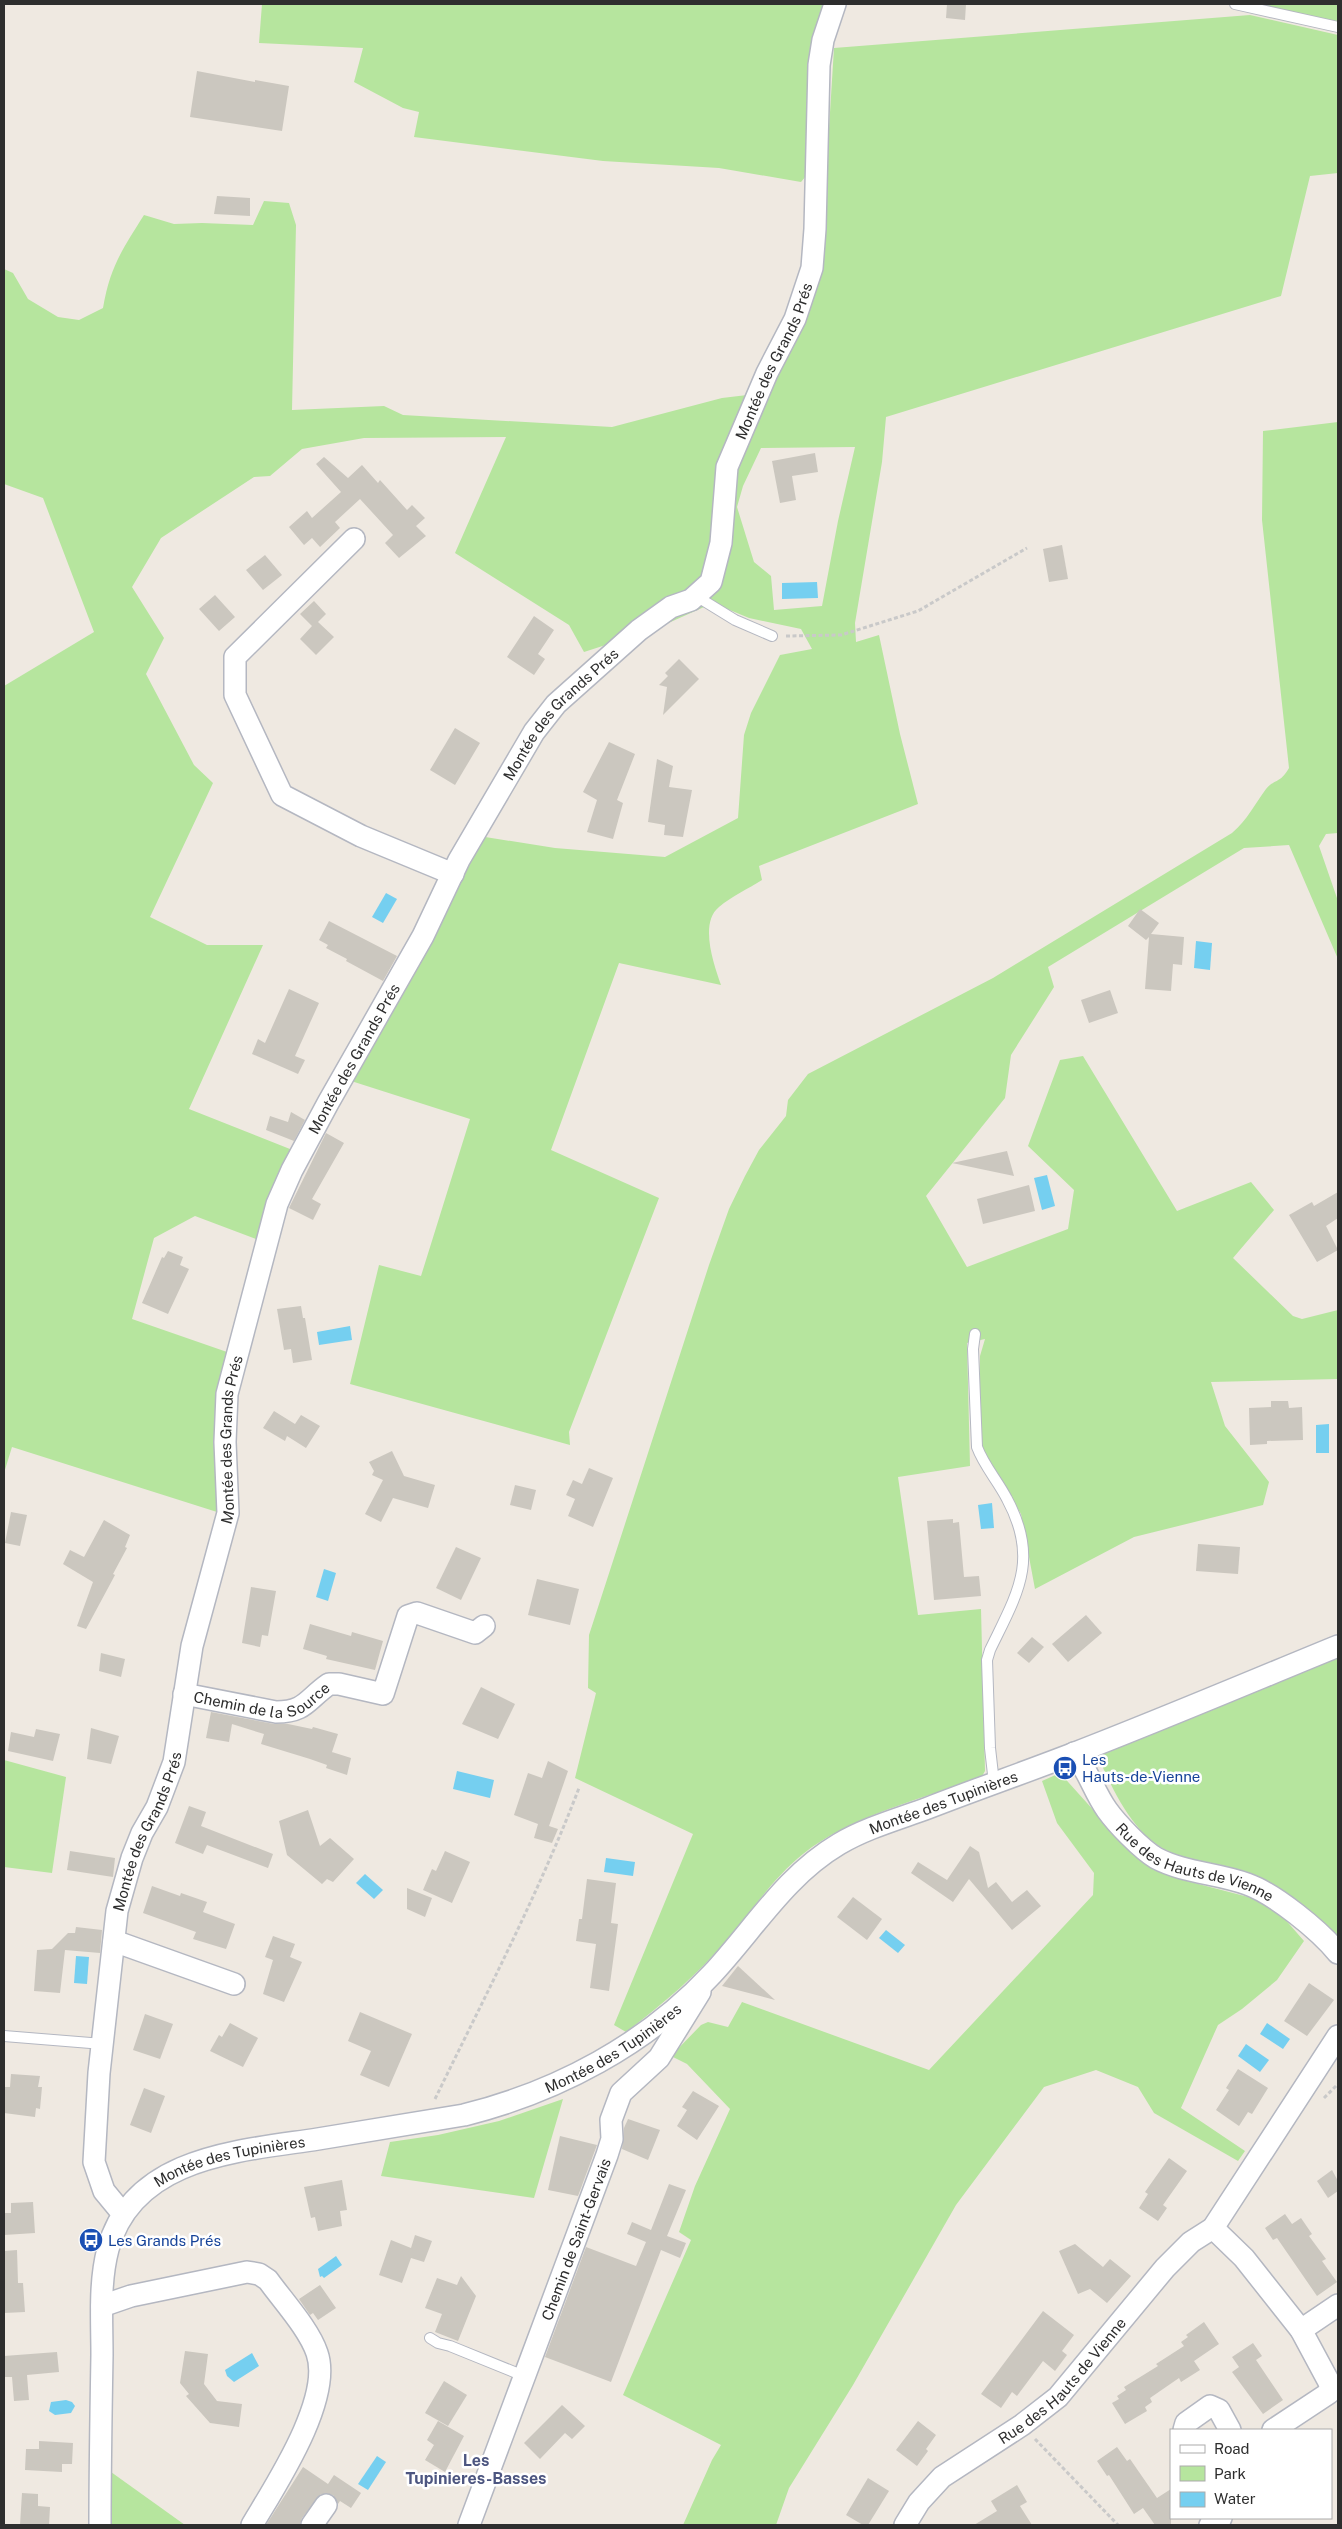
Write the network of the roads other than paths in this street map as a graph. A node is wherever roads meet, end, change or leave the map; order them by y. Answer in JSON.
{"nodes":[{"id":1,"x":835,"y":4,"type":"edge"},
{"id":2,"x":1235,"y":4,"type":"edge"},
{"id":3,"x":1338,"y":28,"type":"edge"},
{"id":4,"x":354,"y":539,"type":"dead end"},
{"id":5,"x":696,"y":596,"type":"junction"},
{"id":6,"x":772,"y":636,"type":"road end"},
{"id":7,"x":452,"y":874,"type":"junction"},
{"id":8,"x":975,"y":1334,"type":"dead end"},
{"id":9,"x":484,"y":1626,"type":"dead end"},
{"id":10,"x":1338,"y":1646,"type":"edge"},
{"id":11,"x":184,"y":1694,"type":"junction"},
{"id":12,"x":1074,"y":1753,"type":"junction"},
{"id":13,"x":994,"y":1783,"type":"junction"},
{"id":14,"x":114,"y":1941,"type":"junction"},
{"id":15,"x":1338,"y":1952,"type":"edge"},
{"id":16,"x":711,"y":1975,"type":"junction"},
{"id":17,"x":234,"y":1984,"type":"dead end"},
{"id":18,"x":4,"y":2036,"type":"edge"},
{"id":19,"x":1338,"y":2036,"type":"edge"},
{"id":20,"x":103,"y":2044,"type":"junction"},
{"id":21,"x":123,"y":2214,"type":"junction"},
{"id":22,"x":1214,"y":2228,"type":"junction"},
{"id":23,"x":1338,"y":2305,"type":"edge"},
{"id":24,"x":102,"y":2306,"type":"junction"},
{"id":25,"x":1300,"y":2330,"type":"junction"},
{"id":26,"x":430,"y":2338,"type":"dead end"},
{"id":27,"x":524,"y":2376,"type":"junction"},
{"id":28,"x":1184,"y":2429,"type":"edge"},
{"id":29,"x":1229,"y":2429,"type":"edge"},
{"id":30,"x":1275,"y":2429,"type":"edge"},
{"id":31,"x":326,"y":2505,"type":"dead end"},
{"id":32,"x":100,"y":2525,"type":"edge"},
{"id":33,"x":252,"y":2525,"type":"edge"},
{"id":34,"x":312,"y":2525,"type":"edge"},
{"id":35,"x":469,"y":2525,"type":"edge"},
{"id":36,"x":905,"y":2525,"type":"edge"}],
"edges":[{"from":1,"to":5,"type":"street","name":"Montée des Grands Prés"},
{"from":2,"to":3,"type":"lane"},
{"from":4,"to":7,"type":"street"},
{"from":5,"to":6,"type":"lane"},
{"from":5,"to":7,"type":"street","name":"Montée des Grands Prés"},
{"from":7,"to":11,"type":"street","name":"Montée des Grands Prés"},
{"from":8,"to":13,"type":"lane"},
{"from":9,"to":11,"type":"street","name":"Chemin de la Source"},
{"from":10,"to":12,"type":"street","name":"Montée des Tupinières"},
{"from":11,"to":14,"type":"street","name":"Montée des Grands Prés"},
{"from":12,"to":13,"type":"street","name":"Montée des Tupinières"},
{"from":12,"to":15,"type":"street","name":"Rue des Hauts de Vienne"},
{"from":13,"to":16,"type":"street","name":"Montée des Tupinières"},
{"from":14,"to":17,"type":"street"},
{"from":14,"to":20,"type":"street","name":"Montée des Grands Prés"},
{"from":16,"to":21,"type":"street","name":"Montée des Tupinières"},
{"from":16,"to":27,"type":"street","name":"Chemin de Saint-Gervais"},
{"from":18,"to":20,"type":"lane"},
{"from":19,"to":22,"type":"street","name":"Rue des Hauts de Vienne"},
{"from":20,"to":21,"type":"street","name":"Montée des Grands Prés"},
{"from":21,"to":24,"type":"street","name":"Montée des Tupinières"},
{"from":22,"to":25,"type":"street"},
{"from":22,"to":36,"type":"street","name":"Rue des Hauts de Vienne"},
{"from":23,"to":25,"type":"street"},
{"from":24,"to":32,"type":"street","name":"Montée des Tupinières"},
{"from":24,"to":33,"type":"street"},
{"from":25,"to":30,"type":"street"},
{"from":26,"to":27,"type":"lane"},
{"from":27,"to":35,"type":"street","name":"Chemin de Saint-Gervais"},
{"from":28,"to":29,"type":"street"},
{"from":31,"to":34,"type":"street"}]}
